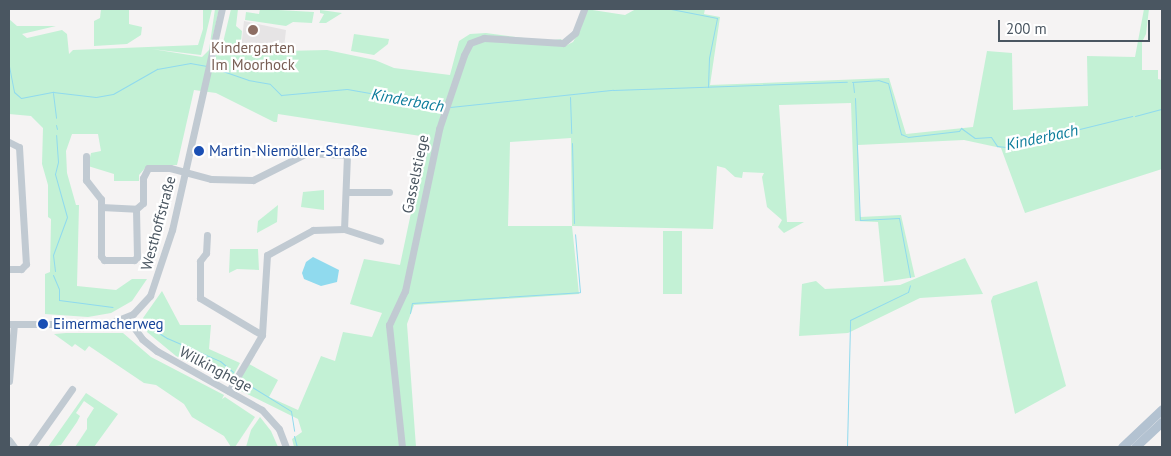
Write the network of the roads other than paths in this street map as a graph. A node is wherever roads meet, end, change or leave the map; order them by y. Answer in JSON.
{"nodes":[{"id":1,"x":222,"y":9,"type":"edge"},
{"id":2,"x":584,"y":9,"type":"edge"},
{"id":3,"x":9,"y":142,"type":"edge"},
{"id":4,"x":86,"y":156,"type":"dead end"},
{"id":5,"x":186,"y":172,"type":"junction"},
{"id":6,"x":346,"y":192,"type":"junction"},
{"id":7,"x":389,"y":192,"type":"dead end"},
{"id":8,"x":101,"y":207,"type":"junction"},
{"id":9,"x":136,"y":209,"type":"junction"},
{"id":10,"x":344,"y":229,"type":"junction"},
{"id":11,"x":206,"y":235,"type":"dead end"},
{"id":12,"x":380,"y":241,"type":"dead end"},
{"id":13,"x":9,"y":269,"type":"edge"},
{"id":14,"x":127,"y":318,"type":"junction"},
{"id":15,"x":11,"y":324,"type":"edge"},
{"id":16,"x":262,"y":335,"type":"junction"},
{"id":17,"x":9,"y":381,"type":"edge"},
{"id":18,"x":72,"y":389,"type":"dead end"},
{"id":19,"x":64,"y":390,"type":"dead end"},
{"id":20,"x":229,"y":391,"type":"junction"},
{"id":21,"x":66,"y":397,"type":"junction"},
{"id":22,"x":1161,"y":417,"type":"edge"},
{"id":23,"x":9,"y":440,"type":"edge"},
{"id":24,"x":14,"y":447,"type":"edge"},
{"id":25,"x":31,"y":447,"type":"edge"},
{"id":26,"x":286,"y":447,"type":"edge"},
{"id":27,"x":402,"y":447,"type":"edge"},
{"id":28,"x":1122,"y":447,"type":"edge"},
{"id":29,"x":1135,"y":447,"type":"edge"}],
"edges":[{"from":1,"to":5,"type":"street","name":"Westhoffstraße"},
{"from":2,"to":27,"type":"street","name":"Gasselstiege"},
{"from":3,"to":13,"type":"street"},
{"from":4,"to":8,"type":"street"},
{"from":5,"to":6,"type":"street"},
{"from":5,"to":9,"type":"street"},
{"from":5,"to":14,"type":"street","name":"Westhoffstraße"},
{"from":6,"to":7,"type":"street"},
{"from":6,"to":10,"type":"street"},
{"from":8,"to":9,"type":"street"},
{"from":8,"to":9,"type":"street"},
{"from":10,"to":12,"type":"street"},
{"from":10,"to":16,"type":"street"},
{"from":11,"to":16,"type":"street"},
{"from":14,"to":15,"type":"street","name":"Westhoffstraße"},
{"from":14,"to":20,"type":"street","name":"Wilkinghege"},
{"from":15,"to":17,"type":"street"},
{"from":16,"to":20,"type":"street"},
{"from":18,"to":21,"type":"street"},
{"from":19,"to":21,"type":"street"},
{"from":20,"to":26,"type":"street","name":"Wilkinghege"},
{"from":21,"to":25,"type":"street"},
{"from":22,"to":28,"type":"main road"},
{"from":22,"to":29,"type":"main road"},
{"from":23,"to":24,"type":"street"}]}
